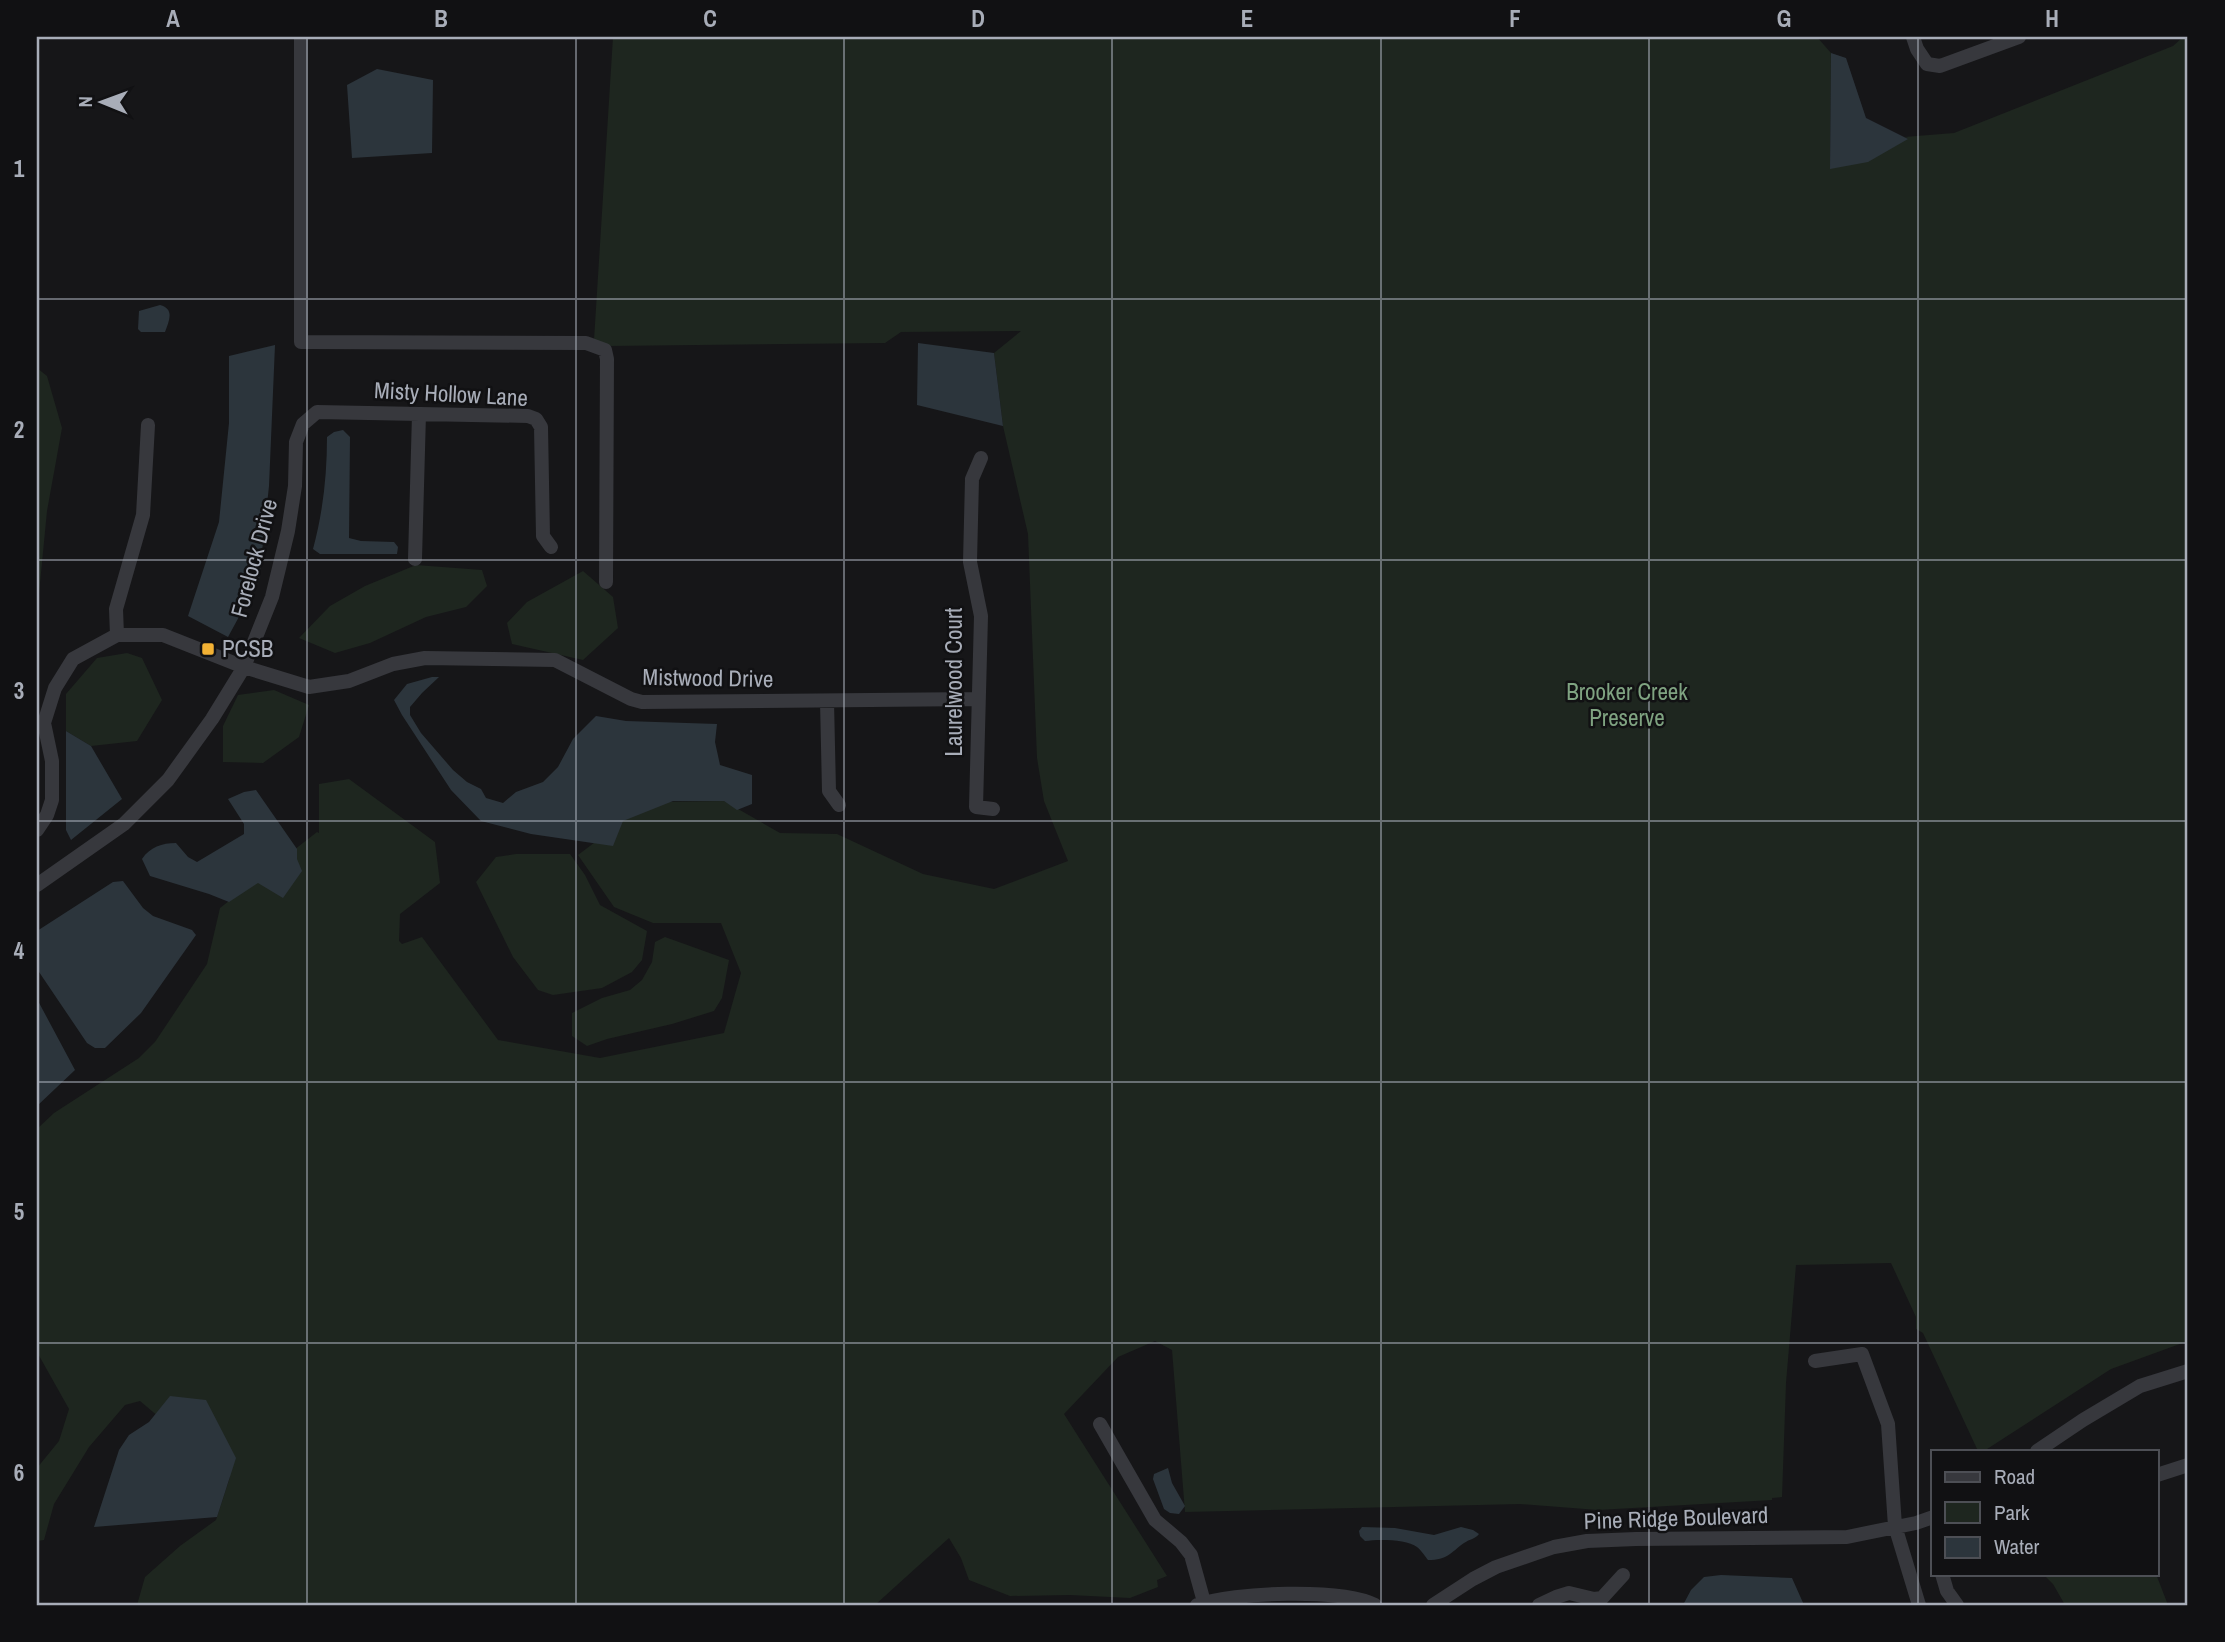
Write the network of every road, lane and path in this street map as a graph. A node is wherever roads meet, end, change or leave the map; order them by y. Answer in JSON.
{"nodes":[{"id":1,"x":301,"y":37,"type":"edge"},
{"id":2,"x":1913,"y":37,"type":"edge"},
{"id":3,"x":2019,"y":37,"type":"edge"},
{"id":4,"x":317,"y":412,"type":"joint"},
{"id":5,"x":419,"y":414,"type":"junction"},
{"id":6,"x":148,"y":425,"type":"dead end"},
{"id":7,"x":981,"y":458,"type":"dead end"},
{"id":8,"x":551,"y":547,"type":"dead end"},
{"id":9,"x":415,"y":559,"type":"dead end"},
{"id":10,"x":606,"y":582,"type":"dead end"},
{"id":11,"x":117,"y":635,"type":"junction"},
{"id":12,"x":244,"y":667,"type":"junction"},
{"id":13,"x":978,"y":699,"type":"junction"},
{"id":14,"x":827,"y":701,"type":"junction"},
{"id":15,"x":839,"y":805,"type":"dead end"},
{"id":16,"x":993,"y":809,"type":"dead end"},
{"id":17,"x":37,"y":830,"type":"edge"},
{"id":18,"x":37,"y":886,"type":"edge"},
{"id":19,"x":1815,"y":1361,"type":"dead end"},
{"id":20,"x":2188,"y":1371,"type":"edge"},
{"id":21,"x":1100,"y":1424,"type":"dead end"},
{"id":22,"x":2038,"y":1450,"type":"edge"},
{"id":23,"x":2188,"y":1465,"type":"edge"},
{"id":24,"x":2158,"y":1475,"type":"edge"},
{"id":25,"x":1931,"y":1518,"type":"edge"},
{"id":26,"x":1895,"y":1526,"type":"junction"},
{"id":27,"x":1623,"y":1575,"type":"dead end"},
{"id":28,"x":1943,"y":1576,"type":"edge"},
{"id":29,"x":1200,"y":1604,"type":"edge"},
{"id":30,"x":1375,"y":1605,"type":"edge"},
{"id":31,"x":1433,"y":1605,"type":"edge"},
{"id":32,"x":1539,"y":1605,"type":"edge"},
{"id":33,"x":1919,"y":1605,"type":"edge"},
{"id":34,"x":1957,"y":1605,"type":"edge"}],
"edges":[{"from":1,"to":10,"type":"street"},
{"from":2,"to":3,"type":"street"},
{"from":4,"to":5,"type":"street","name":"Misty Hollow Lane"},
{"from":4,"to":12,"type":"street","name":"Forelock Drive"},
{"from":5,"to":8,"type":"street","name":"Misty Hollow Lane"},
{"from":5,"to":9,"type":"street"},
{"from":6,"to":11,"type":"street"},
{"from":7,"to":13,"type":"street","name":"Laurelwood Court"},
{"from":11,"to":12,"type":"street","name":"Mistwood Drive"},
{"from":11,"to":17,"type":"street"},
{"from":12,"to":14,"type":"street","name":"Mistwood Drive"},
{"from":12,"to":18,"type":"street","name":"Forelock Drive"},
{"from":13,"to":14,"type":"street","name":"Mistwood Drive"},
{"from":13,"to":16,"type":"street","name":"Laurelwood Court"},
{"from":14,"to":15,"type":"street"},
{"from":19,"to":26,"type":"street"},
{"from":20,"to":22,"type":"street"},
{"from":21,"to":29,"type":"street"},
{"from":23,"to":24,"type":"street"},
{"from":25,"to":26,"type":"street","name":"Pine Ridge Boulevard"},
{"from":26,"to":31,"type":"street","name":"Pine Ridge Boulevard"},
{"from":26,"to":33,"type":"street"},
{"from":27,"to":32,"type":"street"},
{"from":28,"to":34,"type":"street"},
{"from":29,"to":30,"type":"street"}]}
